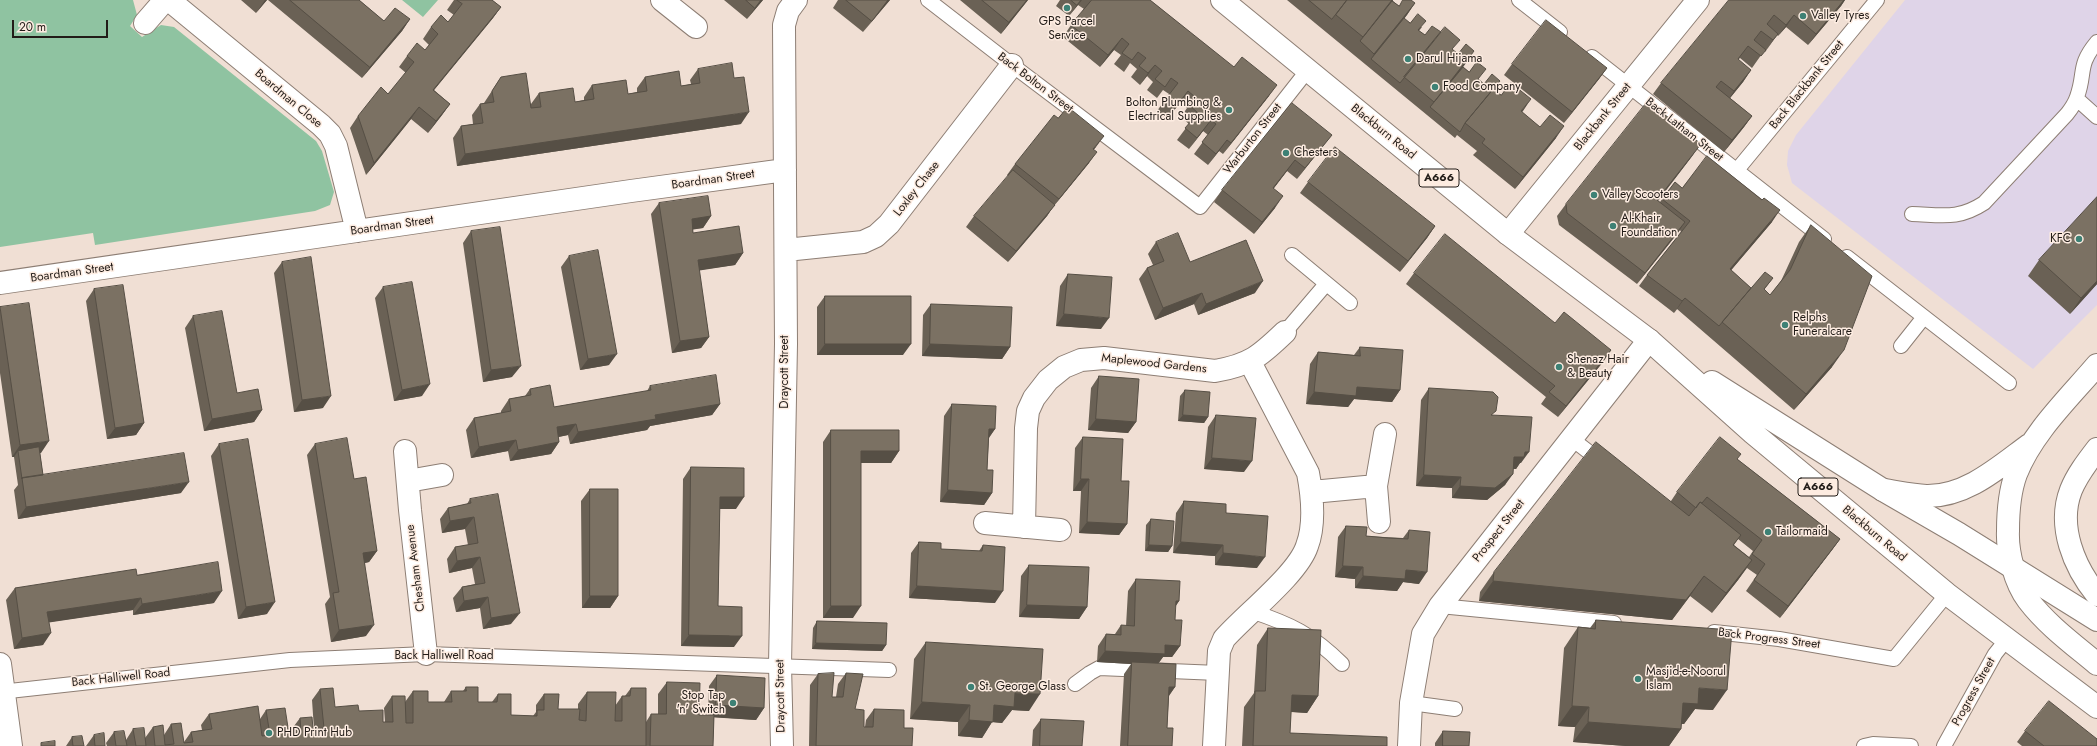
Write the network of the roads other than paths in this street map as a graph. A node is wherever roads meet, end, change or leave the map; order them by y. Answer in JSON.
{"nodes":[{"id":1,"x":165,"y":0,"type":"edge"},
{"id":2,"x":169,"y":0,"type":"edge"},
{"id":3,"x":662,"y":0,"type":"edge"},
{"id":4,"x":796,"y":0,"type":"edge"},
{"id":5,"x":928,"y":0,"type":"edge"},
{"id":6,"x":1222,"y":0,"type":"edge"},
{"id":7,"x":1519,"y":0,"type":"edge"},
{"id":8,"x":1698,"y":0,"type":"edge"},
{"id":9,"x":1877,"y":0,"type":"edge"},
{"id":10,"x":145,"y":23,"type":"dead end"},
{"id":11,"x":696,"y":26,"type":"dead end"},
{"id":12,"x":1568,"y":38,"type":"edge"},
{"id":13,"x":2097,"y":42,"type":"edge"},
{"id":14,"x":1580,"y":48,"type":"edge"},
{"id":15,"x":1012,"y":65,"type":"junction"},
{"id":16,"x":1307,"y":71,"type":"junction"},
{"id":17,"x":1628,"y":86,"type":"junction"},
{"id":18,"x":2077,"y":99,"type":"junction"},
{"id":19,"x":2097,"y":117,"type":"edge"},
{"id":20,"x":785,"y":170,"type":"junction"},
{"id":21,"x":1737,"y":170,"type":"junction"},
{"id":22,"x":1200,"y":207,"type":"joint"},
{"id":23,"x":1912,"y":214,"type":"dead end"},
{"id":24,"x":357,"y":231,"type":"junction"},
{"id":25,"x":1508,"y":234,"type":"junction"},
{"id":26,"x":786,"y":250,"type":"junction"},
{"id":27,"x":1292,"y":255,"type":"dead end"},
{"id":28,"x":0,"y":283,"type":"edge"},
{"id":29,"x":1326,"y":284,"type":"junction"},
{"id":30,"x":1350,"y":303,"type":"dead end"},
{"id":31,"x":1924,"y":317,"type":"junction"},
{"id":32,"x":1285,"y":332,"type":"joint"},
{"id":33,"x":1654,"y":345,"type":"junction"},
{"id":34,"x":1901,"y":346,"type":"dead end"},
{"id":35,"x":1250,"y":362,"type":"junction"},
{"id":36,"x":2097,"y":365,"type":"edge"},
{"id":37,"x":2009,"y":383,"type":"dead end"},
{"id":38,"x":1385,"y":434,"type":"dead end"},
{"id":39,"x":1572,"y":439,"type":"junction"},
{"id":40,"x":2033,"y":442,"type":"junction"},
{"id":41,"x":2097,"y":449,"type":"edge"},
{"id":42,"x":405,"y":451,"type":"dead end"},
{"id":43,"x":1614,"y":472,"type":"edge"},
{"id":44,"x":442,"y":475,"type":"dead end"},
{"id":45,"x":408,"y":481,"type":"junction"},
{"id":46,"x":1376,"y":486,"type":"junction"},
{"id":47,"x":1883,"y":490,"type":"junction"},
{"id":48,"x":1312,"y":492,"type":"junction"},
{"id":49,"x":1379,"y":522,"type":"dead end"},
{"id":50,"x":985,"y":523,"type":"dead end"},
{"id":51,"x":1024,"y":527,"type":"junction"},
{"id":52,"x":1060,"y":530,"type":"dead end"},
{"id":53,"x":2013,"y":568,"type":"junction"},
{"id":54,"x":1947,"y":594,"type":"junction"},
{"id":55,"x":2097,"y":595,"type":"edge"},
{"id":56,"x":1440,"y":606,"type":"junction"},
{"id":57,"x":1251,"y":611,"type":"junction"},
{"id":58,"x":2097,"y":620,"type":"edge"},
{"id":59,"x":1629,"y":624,"type":"edge"},
{"id":60,"x":1700,"y":631,"type":"edge"},
{"id":61,"x":2007,"y":639,"type":"junction"},
{"id":62,"x":426,"y":654,"type":"junction"},
{"id":63,"x":0,"y":664,"type":"edge"},
{"id":64,"x":1342,"y":664,"type":"dead end"},
{"id":65,"x":2097,"y":664,"type":"edge"},
{"id":66,"x":780,"y":665,"type":"junction"},
{"id":67,"x":889,"y":670,"type":"dead end"},
{"id":68,"x":1218,"y":673,"type":"junction"},
{"id":69,"x":1075,"y":684,"type":"dead end"},
{"id":70,"x":2,"y":692,"type":"edge"},
{"id":71,"x":1411,"y":703,"type":"junction"},
{"id":72,"x":2097,"y":707,"type":"edge"},
{"id":73,"x":1455,"y":709,"type":"dead end"},
{"id":74,"x":1868,"y":745,"type":"edge"},
{"id":75,"x":11,"y":746,"type":"edge"},
{"id":76,"x":782,"y":746,"type":"edge"},
{"id":77,"x":1214,"y":746,"type":"edge"},
{"id":78,"x":1409,"y":746,"type":"edge"},
{"id":79,"x":1911,"y":746,"type":"edge"},
{"id":80,"x":1944,"y":746,"type":"edge"}],
"edges":[{"from":1,"to":10,"type":"main road"},
{"from":2,"to":24,"type":"main road","name":"Boardman Close"},
{"from":3,"to":11,"type":"main road"},
{"from":4,"to":20,"type":"main road","name":"Draycott Street"},
{"from":5,"to":15,"type":"lane","name":"Back Bolton Street"},
{"from":6,"to":16,"type":"main road","name":"Blackburn Road","number":"A666"},
{"from":7,"to":12,"type":"lane"},
{"from":8,"to":17,"type":"main road","name":"Blackbank Street"},
{"from":9,"to":21,"type":"lane","name":"Back Blackbank Street"},
{"from":13,"to":18,"type":"lane"},
{"from":14,"to":17,"type":"lane","name":"Back Latham Street"},
{"from":15,"to":22,"type":"lane","name":"Back Bolton Street"},
{"from":15,"to":26,"type":"main road","name":"Loxley Chase"},
{"from":16,"to":22,"type":"lane","name":"Warburton Street"},
{"from":16,"to":25,"type":"main road","name":"Blackburn Road","number":"A666"},
{"from":17,"to":21,"type":"lane","name":"Back Latham Street"},
{"from":17,"to":25,"type":"main road","name":"Blackbank Street"},
{"from":18,"to":19,"type":"lane"},
{"from":18,"to":23,"type":"lane"},
{"from":20,"to":24,"type":"main road","name":"Boardman Street"},
{"from":20,"to":26,"type":"main road","name":"Draycott Street"},
{"from":21,"to":31,"type":"lane","name":"Back Latham Street"},
{"from":24,"to":28,"type":"main road","name":"Boardman Street"},
{"from":25,"to":33,"type":"main road","name":"Blackburn Road","number":"A666"},
{"from":26,"to":66,"type":"main road","name":"Draycott Street"},
{"from":27,"to":29,"type":"lane"},
{"from":29,"to":30,"type":"lane"},
{"from":29,"to":32,"type":"lane"},
{"from":31,"to":34,"type":"lane"},
{"from":31,"to":37,"type":"lane","name":"Back Latham Street"},
{"from":32,"to":35,"type":"main road","name":"Maplewood Gardens"},
{"from":33,"to":39,"type":"main road","name":"Prospect Street"},
{"from":33,"to":47,"type":"main road","name":"Blackburn Road","number":"A666"},
{"from":33,"to":54,"type":"main road","name":"Blackburn Road","number":"A666"},
{"from":35,"to":48,"type":"main road"},
{"from":35,"to":51,"type":"main road","name":"Maplewood Gardens"},
{"from":36,"to":40,"type":"main road"},
{"from":38,"to":46,"type":"main road"},
{"from":39,"to":43,"type":"lane"},
{"from":39,"to":56,"type":"main road","name":"Prospect Street"},
{"from":40,"to":47,"type":"main road"},
{"from":40,"to":53,"type":"main road"},
{"from":41,"to":55,"type":"main road"},
{"from":42,"to":45,"type":"main road","name":"Chesham Avenue"},
{"from":44,"to":45,"type":"main road"},
{"from":45,"to":62,"type":"main road","name":"Chesham Avenue"},
{"from":46,"to":48,"type":"main road"},
{"from":46,"to":49,"type":"main road"},
{"from":47,"to":53,"type":"main road","name":"Blackburn Road","number":"A666"},
{"from":48,"to":57,"type":"main road"},
{"from":50,"to":51,"type":"main road"},
{"from":51,"to":52,"type":"main road"},
{"from":53,"to":58,"type":"main road","name":"Blackburn Road","number":"A666"},
{"from":53,"to":65,"type":"main road"},
{"from":54,"to":60,"type":"lane","name":"Back Progress Street"},
{"from":54,"to":61,"type":"main road","name":"Blackburn Road","number":"A666"},
{"from":56,"to":59,"type":"lane"},
{"from":56,"to":71,"type":"main road","name":"Prospect Street"},
{"from":57,"to":64,"type":"lane"},
{"from":57,"to":68,"type":"main road"},
{"from":61,"to":72,"type":"main road","name":"Blackburn Road","number":"A666"},
{"from":61,"to":80,"type":"lane","name":"Progress Street"},
{"from":62,"to":66,"type":"lane","name":"Back Halliwell Road"},
{"from":62,"to":70,"type":"lane","name":"Back Halliwell Road"},
{"from":63,"to":70,"type":"main road"},
{"from":66,"to":67,"type":"lane","name":"Back Halliwell Road"},
{"from":66,"to":76,"type":"main road","name":"Draycott Street"},
{"from":68,"to":69,"type":"lane"},
{"from":68,"to":77,"type":"main road"},
{"from":70,"to":75,"type":"main road"},
{"from":71,"to":73,"type":"lane"},
{"from":71,"to":78,"type":"main road","name":"Prospect Street"},
{"from":74,"to":79,"type":"lane"}]}
